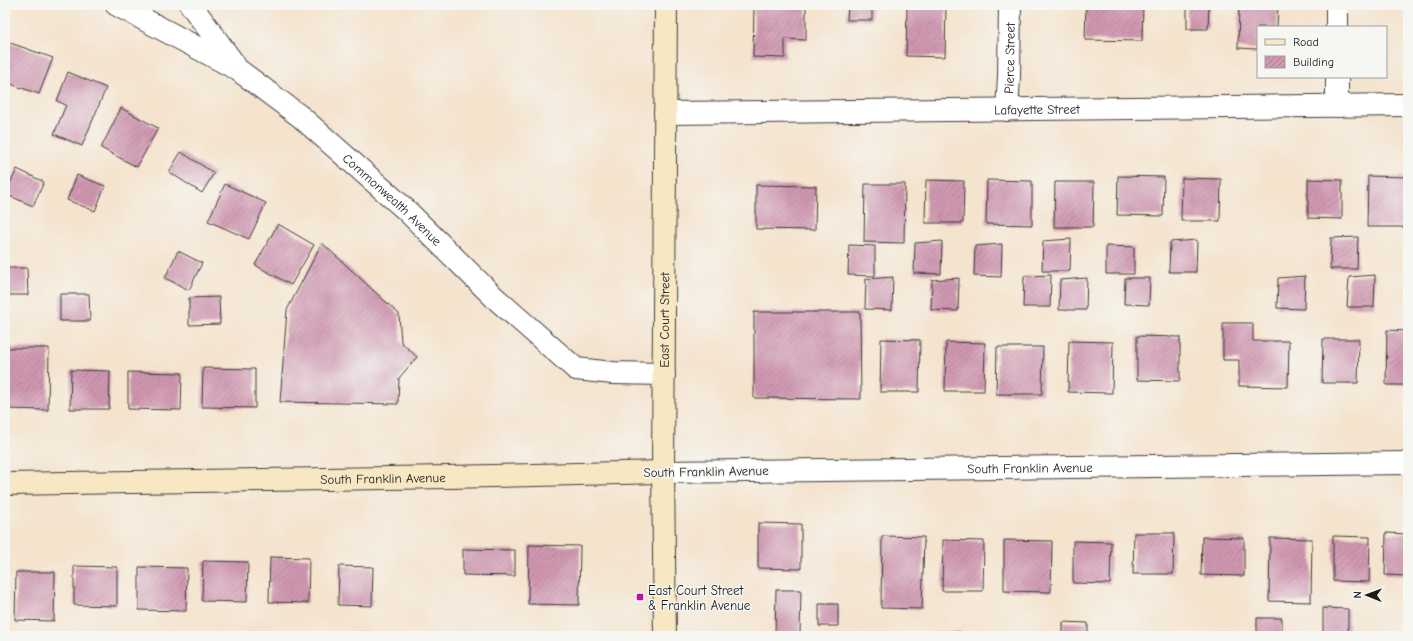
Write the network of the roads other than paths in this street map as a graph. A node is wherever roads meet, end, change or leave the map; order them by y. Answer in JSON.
{"nodes":[{"id":1,"x":117,"y":5,"type":"edge"},
{"id":2,"x":191,"y":5,"type":"edge"},
{"id":3,"x":666,"y":5,"type":"edge"},
{"id":4,"x":1010,"y":5,"type":"edge"},
{"id":5,"x":1337,"y":5,"type":"edge"},
{"id":6,"x":1337,"y":26,"type":"edge"},
{"id":7,"x":237,"y":69,"type":"junction"},
{"id":8,"x":1337,"y":78,"type":"edge"},
{"id":9,"x":1408,"y":105,"type":"edge"},
{"id":10,"x":1337,"y":106,"type":"junction"},
{"id":11,"x":1007,"y":110,"type":"junction"},
{"id":12,"x":665,"y":113,"type":"junction"},
{"id":13,"x":664,"y":374,"type":"junction"},
{"id":14,"x":1408,"y":463,"type":"edge"},
{"id":15,"x":663,"y":472,"type":"junction"},
{"id":16,"x":5,"y":484,"type":"edge"},
{"id":17,"x":665,"y":636,"type":"edge"}],
"edges":[{"from":1,"to":7,"type":"street","name":"Commonwealth Avenue"},
{"from":2,"to":7,"type":"street"},
{"from":3,"to":12,"type":"street","name":"East Court Street"},
{"from":4,"to":11,"type":"street","name":"Pierce Street"},
{"from":5,"to":6,"type":"street"},
{"from":7,"to":13,"type":"street","name":"Commonwealth Avenue"},
{"from":8,"to":10,"type":"street"},
{"from":9,"to":10,"type":"street","name":"Lafayette Street"},
{"from":10,"to":11,"type":"street","name":"Lafayette Street"},
{"from":11,"to":12,"type":"street","name":"Lafayette Street"},
{"from":12,"to":13,"type":"street","name":"East Court Street"},
{"from":13,"to":15,"type":"street","name":"East Court Street"},
{"from":14,"to":15,"type":"street","name":"South Franklin Avenue"},
{"from":15,"to":16,"type":"street","name":"South Franklin Avenue"},
{"from":15,"to":17,"type":"street","name":"East Court Street"}]}
